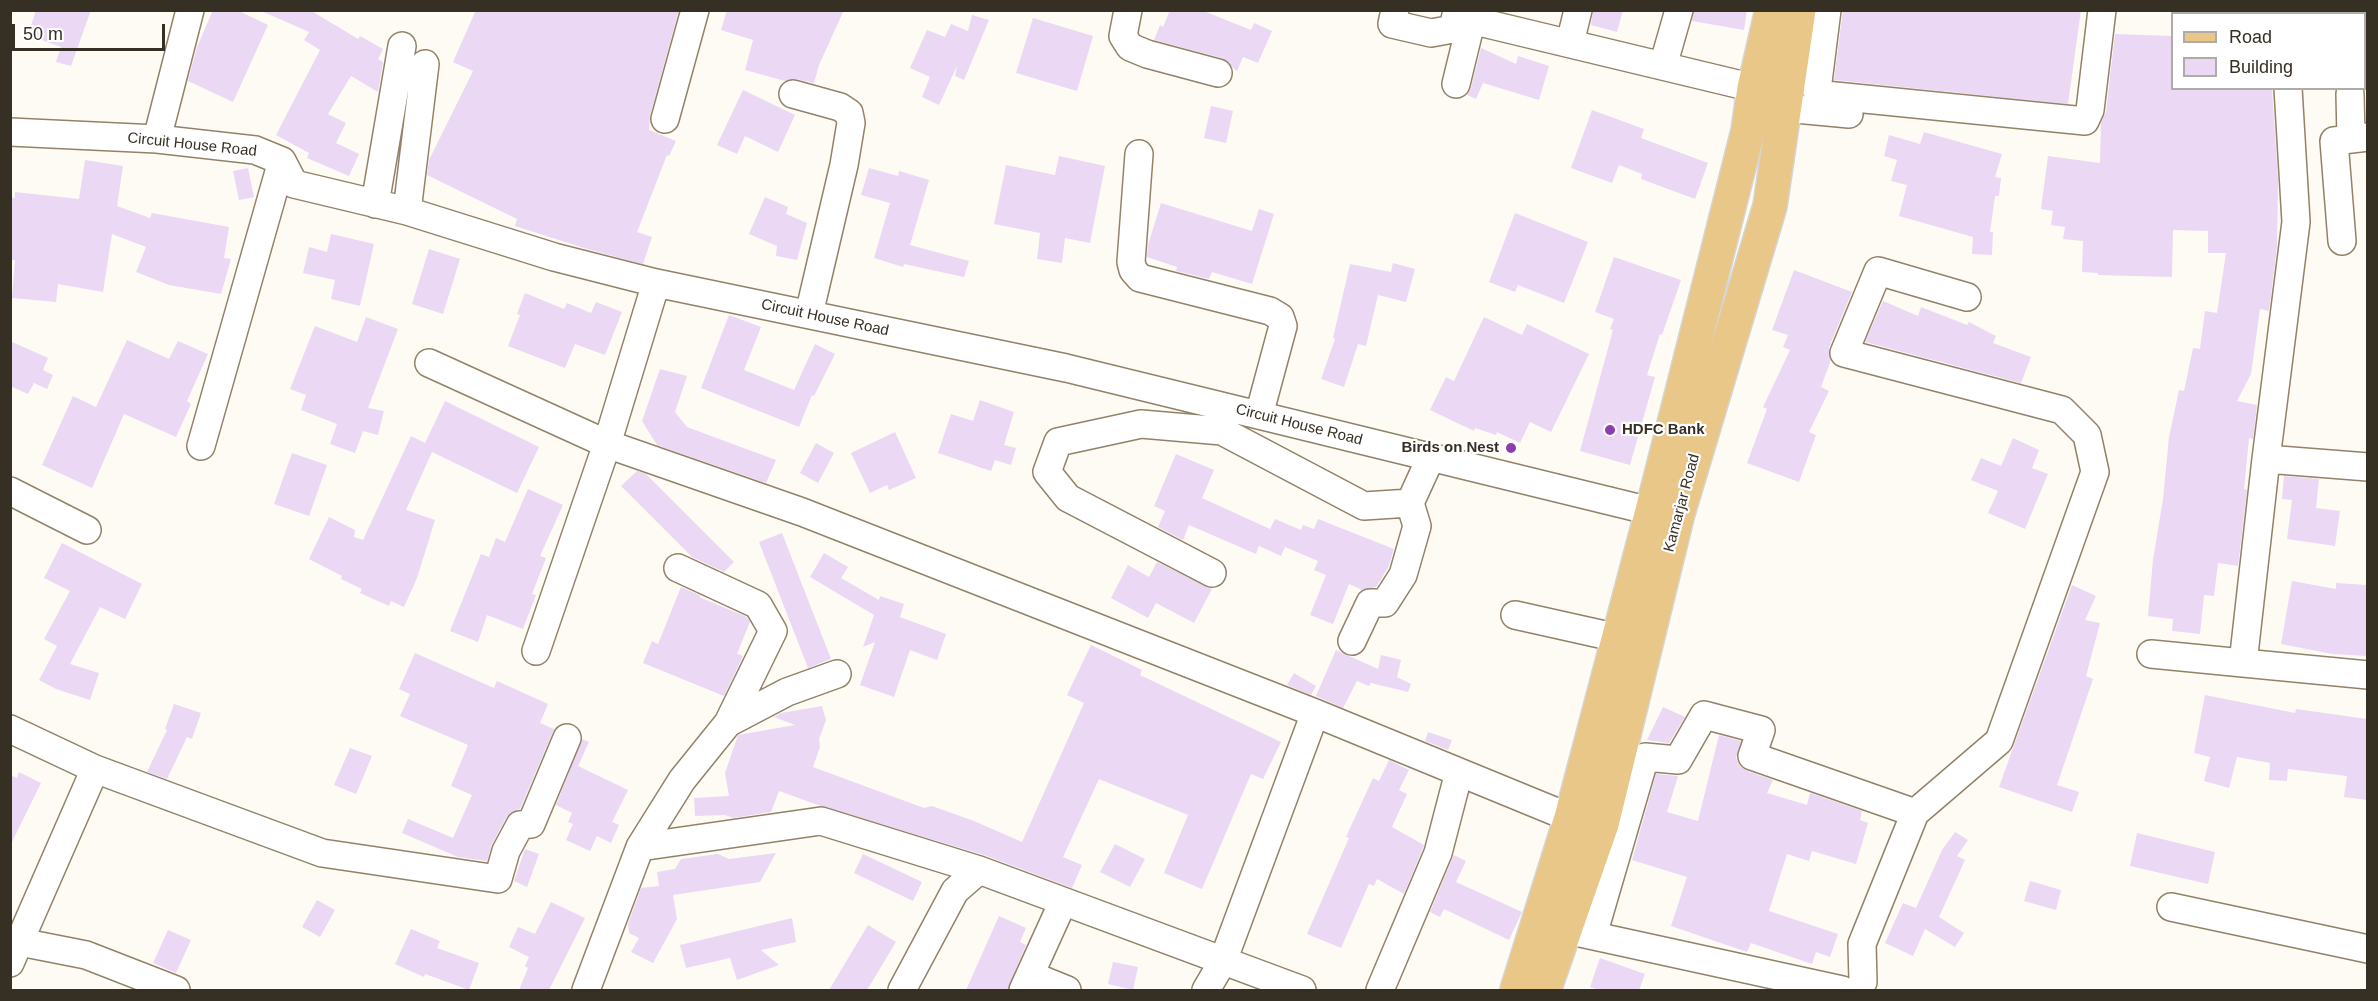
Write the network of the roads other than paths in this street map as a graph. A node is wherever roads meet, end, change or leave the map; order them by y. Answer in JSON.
{"nodes":[{"id":1,"x":190,"y":10,"type":"edge"},
{"id":2,"x":695,"y":10,"type":"edge"},
{"id":3,"x":1128,"y":10,"type":"edge"},
{"id":4,"x":1395,"y":10,"type":"edge"},
{"id":5,"x":1578,"y":10,"type":"edge"},
{"id":6,"x":1679,"y":10,"type":"edge"},
{"id":7,"x":1772,"y":10,"type":"edge"},
{"id":8,"x":1799,"y":10,"type":"edge"},
{"id":9,"x":1827,"y":10,"type":"edge"},
{"id":10,"x":2102,"y":10,"type":"edge"},
{"id":11,"x":1467,"y":14,"type":"edge"},
{"id":12,"x":1570,"y":43,"type":"junction"},
{"id":13,"x":402,"y":46,"type":"dead end"},
{"id":14,"x":425,"y":64,"type":"dead end"},
{"id":15,"x":1663,"y":66,"type":"junction"},
{"id":16,"x":1218,"y":73,"type":"dead end"},
{"id":17,"x":1456,"y":84,"type":"dead end"},
{"id":18,"x":1754,"y":88,"type":"junction"},
{"id":19,"x":2288,"y":90,"type":"edge"},
{"id":20,"x":793,"y":94,"type":"dead end"},
{"id":21,"x":2344,"y":105,"type":"dead end"},
{"id":22,"x":1785,"y":108,"type":"junction"},
{"id":23,"x":665,"y":119,"type":"dead end"},
{"id":24,"x":2035,"y":130,"type":"dead end"},
{"id":25,"x":10,"y":132,"type":"edge"},
{"id":26,"x":2359,"y":138,"type":"edge"},
{"id":27,"x":158,"y":139,"type":"junction"},
{"id":28,"x":1139,"y":154,"type":"dead end"},
{"id":29,"x":282,"y":161,"type":"junction"},
{"id":30,"x":375,"y":204,"type":"junction"},
{"id":31,"x":407,"y":211,"type":"junction"},
{"id":32,"x":2342,"y":241,"type":"dead end"},
{"id":33,"x":656,"y":283,"type":"junction"},
{"id":34,"x":1966,"y":297,"type":"dead end"},
{"id":35,"x":809,"y":314,"type":"junction"},
{"id":36,"x":429,"y":363,"type":"dead end"},
{"id":37,"x":1259,"y":415,"type":"junction"},
{"id":38,"x":607,"y":444,"type":"junction"},
{"id":39,"x":201,"y":446,"type":"dead end"},
{"id":40,"x":1431,"y":457,"type":"junction"},
{"id":41,"x":2266,"y":459,"type":"junction"},
{"id":42,"x":2367,"y":467,"type":"edge"},
{"id":43,"x":10,"y":491,"type":"edge"},
{"id":44,"x":1410,"y":504,"type":"junction"},
{"id":45,"x":1664,"y":514,"type":"junction"},
{"id":46,"x":87,"y":530,"type":"dead end"},
{"id":47,"x":678,"y":568,"type":"dead end"},
{"id":48,"x":1212,"y":573,"type":"dead end"},
{"id":49,"x":1515,"y":615,"type":"dead end"},
{"id":50,"x":1618,"y":638,"type":"junction"},
{"id":51,"x":1352,"y":641,"type":"dead end"},
{"id":52,"x":536,"y":651,"type":"dead end"},
{"id":53,"x":2151,"y":654,"type":"dead end"},
{"id":54,"x":2243,"y":663,"type":"junction"},
{"id":55,"x":837,"y":674,"type":"dead end"},
{"id":56,"x":2367,"y":675,"type":"edge"},
{"id":57,"x":1315,"y":713,"type":"junction"},
{"id":58,"x":728,"y":723,"type":"junction"},
{"id":59,"x":10,"y":729,"type":"edge"},
{"id":60,"x":567,"y":738,"type":"dead end"},
{"id":61,"x":95,"y":769,"type":"junction"},
{"id":62,"x":1459,"y":772,"type":"junction"},
{"id":63,"x":1915,"y":813,"type":"junction"},
{"id":64,"x":1571,"y":818,"type":"junction"},
{"id":65,"x":640,"y":847,"type":"junction"},
{"id":66,"x":978,"y":870,"type":"junction"},
{"id":67,"x":1064,"y":902,"type":"junction"},
{"id":68,"x":2171,"y":907,"type":"dead end"},
{"id":69,"x":1579,"y":932,"type":"junction"},
{"id":70,"x":2367,"y":950,"type":"edge"},
{"id":71,"x":15,"y":952,"type":"edge"},
{"id":72,"x":1223,"y":961,"type":"junction"},
{"id":73,"x":1027,"y":983,"type":"edge"},
{"id":74,"x":1857,"y":988,"type":"edge"},
{"id":75,"x":176,"y":990,"type":"edge"},
{"id":76,"x":586,"y":990,"type":"edge"},
{"id":77,"x":902,"y":990,"type":"edge"},
{"id":78,"x":1067,"y":990,"type":"edge"},
{"id":79,"x":1206,"y":990,"type":"edge"},
{"id":80,"x":1302,"y":990,"type":"edge"},
{"id":81,"x":1380,"y":990,"type":"edge"},
{"id":82,"x":1517,"y":990,"type":"edge"},
{"id":83,"x":1544,"y":990,"type":"edge"}],
"edges":[{"from":1,"to":27,"type":"street"},
{"from":2,"to":23,"type":"street"},
{"from":3,"to":16,"type":"street"},
{"from":4,"to":11,"type":"street"},
{"from":5,"to":12,"type":"street"},
{"from":6,"to":15,"type":"street"},
{"from":7,"to":18,"type":"main road"},
{"from":8,"to":22,"type":"main road","name":"Kamarjar Road"},
{"from":9,"to":10,"type":"street"},
{"from":11,"to":12,"type":"street"},
{"from":11,"to":17,"type":"street"},
{"from":12,"to":15,"type":"street"},
{"from":13,"to":30,"type":"street"},
{"from":14,"to":31,"type":"street"},
{"from":15,"to":18,"type":"street"},
{"from":18,"to":45,"type":"main road"},
{"from":19,"to":41,"type":"street"},
{"from":20,"to":35,"type":"street"},
{"from":21,"to":26,"type":"street"},
{"from":22,"to":24,"type":"street"},
{"from":22,"to":45,"type":"main road","name":"Kamarjar Road"},
{"from":25,"to":27,"type":"street","name":"Circuit House Road"},
{"from":26,"to":32,"type":"street"},
{"from":27,"to":29,"type":"street","name":"Circuit House Road"},
{"from":28,"to":37,"type":"street"},
{"from":29,"to":30,"type":"street","name":"Circuit House Road"},
{"from":29,"to":39,"type":"street"},
{"from":30,"to":31,"type":"street","name":"Circuit House Road"},
{"from":31,"to":33,"type":"street","name":"Circuit House Road"},
{"from":33,"to":35,"type":"street","name":"Circuit House Road"},
{"from":33,"to":38,"type":"street"},
{"from":34,"to":63,"type":"street"},
{"from":35,"to":37,"type":"street","name":"Circuit House Road"},
{"from":36,"to":38,"type":"street"},
{"from":37,"to":40,"type":"street","name":"Circuit House Road"},
{"from":38,"to":52,"type":"street"},
{"from":38,"to":57,"type":"street"},
{"from":40,"to":44,"type":"street"},
{"from":40,"to":45,"type":"street","name":"Circuit House Road"},
{"from":41,"to":42,"type":"street"},
{"from":41,"to":54,"type":"street"},
{"from":43,"to":46,"type":"street"},
{"from":44,"to":48,"type":"street"},
{"from":44,"to":51,"type":"street"},
{"from":45,"to":50,"type":"main road"},
{"from":45,"to":69,"type":"main road","name":"Kamarjar Road"},
{"from":47,"to":58,"type":"street"},
{"from":49,"to":50,"type":"street"},
{"from":50,"to":64,"type":"main road"},
{"from":53,"to":54,"type":"street"},
{"from":54,"to":56,"type":"street"},
{"from":55,"to":58,"type":"street"},
{"from":57,"to":62,"type":"street"},
{"from":57,"to":72,"type":"street"},
{"from":58,"to":65,"type":"street"},
{"from":59,"to":61,"type":"street"},
{"from":60,"to":61,"type":"street"},
{"from":61,"to":71,"type":"street"},
{"from":62,"to":64,"type":"street"},
{"from":62,"to":81,"type":"street"},
{"from":63,"to":69,"type":"street"},
{"from":63,"to":74,"type":"street"},
{"from":64,"to":82,"type":"main road"},
{"from":65,"to":66,"type":"street"},
{"from":65,"to":76,"type":"street"},
{"from":66,"to":67,"type":"street"},
{"from":66,"to":77,"type":"street"},
{"from":67,"to":72,"type":"street"},
{"from":67,"to":73,"type":"street"},
{"from":68,"to":70,"type":"street"},
{"from":69,"to":74,"type":"street"},
{"from":69,"to":83,"type":"main road","name":"Kamarjar Road"},
{"from":71,"to":75,"type":"street"},
{"from":72,"to":79,"type":"street"},
{"from":72,"to":80,"type":"street"},
{"from":73,"to":78,"type":"street"}]}
